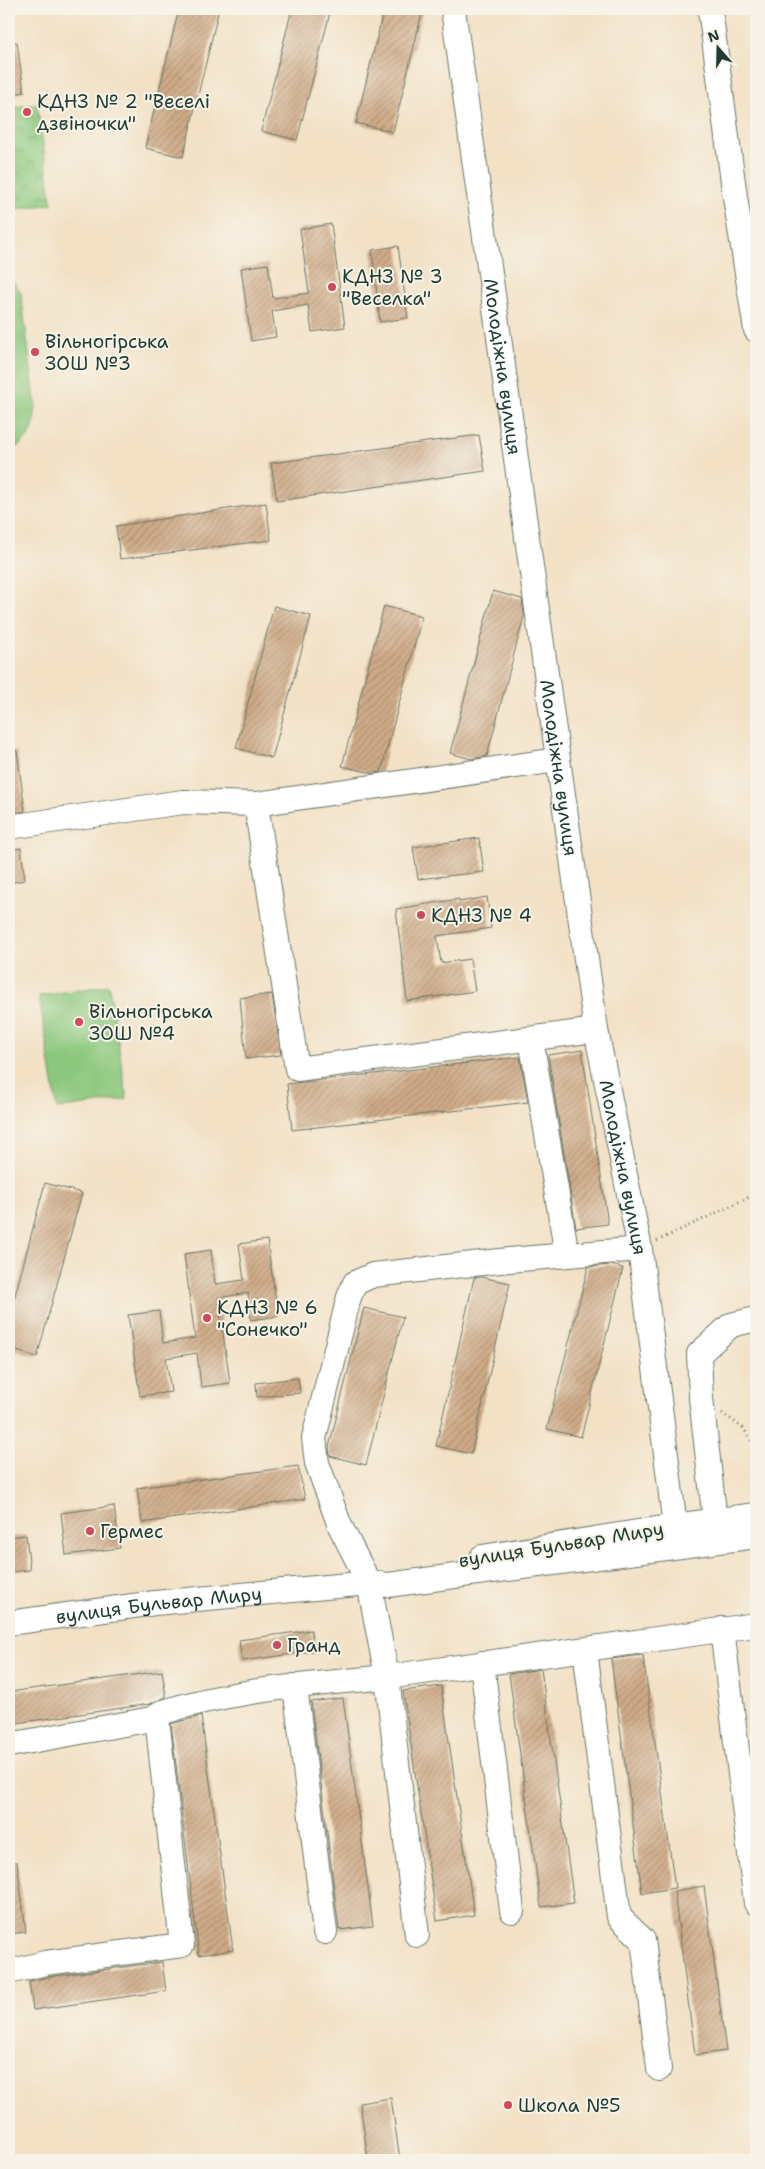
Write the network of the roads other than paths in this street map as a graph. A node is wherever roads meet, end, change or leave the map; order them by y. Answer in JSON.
{"nodes":[{"id":1,"x":453,"y":9,"type":"edge"},
{"id":2,"x":710,"y":9,"type":"edge"},
{"id":3,"x":756,"y":330,"type":"edge"},
{"id":4,"x":557,"y":760,"type":"junction"},
{"id":5,"x":256,"y":804,"type":"junction"},
{"id":6,"x":9,"y":827,"type":"edge"},
{"id":7,"x":596,"y":1030,"type":"junction"},
{"id":8,"x":531,"y":1039,"type":"junction"},
{"id":9,"x":640,"y":1248,"type":"junction"},
{"id":10,"x":567,"y":1255,"type":"junction"},
{"id":11,"x":756,"y":1319,"type":"edge"},
{"id":12,"x":756,"y":1515,"type":"edge"},
{"id":13,"x":715,"y":1521,"type":"junction"},
{"id":14,"x":675,"y":1526,"type":"junction"},
{"id":15,"x":756,"y":1536,"type":"edge"},
{"id":16,"x":369,"y":1582,"type":"junction"},
{"id":17,"x":9,"y":1623,"type":"edge"},
{"id":18,"x":756,"y":1626,"type":"edge"},
{"id":19,"x":722,"y":1629,"type":"junction"},
{"id":20,"x":585,"y":1650,"type":"junction"},
{"id":21,"x":482,"y":1663,"type":"junction"},
{"id":22,"x":387,"y":1677,"type":"junction"},
{"id":23,"x":295,"y":1686,"type":"junction"},
{"id":24,"x":157,"y":1718,"type":"junction"},
{"id":25,"x":9,"y":1745,"type":"edge"},
{"id":26,"x":756,"y":1903,"type":"edge"},
{"id":27,"x":512,"y":1911,"type":"dead end"},
{"id":28,"x":325,"y":1932,"type":"dead end"},
{"id":29,"x":417,"y":1934,"type":"dead end"},
{"id":30,"x":9,"y":1972,"type":"edge"},
{"id":31,"x":659,"y":2069,"type":"dead end"}],
"edges":[{"from":1,"to":4,"type":"street","name":"Молодіжна вулиця"},
{"from":2,"to":3,"type":"street"},
{"from":4,"to":5,"type":"street"},
{"from":4,"to":7,"type":"street","name":"Молодіжна вулиця"},
{"from":5,"to":6,"type":"street"},
{"from":5,"to":8,"type":"street"},
{"from":7,"to":8,"type":"street"},
{"from":7,"to":9,"type":"street","name":"Молодіжна вулиця"},
{"from":8,"to":10,"type":"street"},
{"from":9,"to":10,"type":"street"},
{"from":9,"to":14,"type":"street","name":"Молодіжна вулиця"},
{"from":10,"to":16,"type":"street"},
{"from":11,"to":13,"type":"street"},
{"from":12,"to":13,"type":"street","name":"вулиця Бульвар Миру"},
{"from":13,"to":14,"type":"street","name":"вулиця Бульвар Миру"},
{"from":14,"to":16,"type":"street","name":"вулиця Бульвар Миру"},
{"from":15,"to":16,"type":"street","name":"вулиця Бульвар Миру"},
{"from":16,"to":17,"type":"street","name":"вулиця Бульвар Миру"},
{"from":16,"to":22,"type":"street"},
{"from":18,"to":19,"type":"street"},
{"from":19,"to":20,"type":"street"},
{"from":19,"to":26,"type":"street"},
{"from":20,"to":21,"type":"street"},
{"from":20,"to":31,"type":"street"},
{"from":21,"to":22,"type":"street"},
{"from":21,"to":27,"type":"street"},
{"from":22,"to":23,"type":"street"},
{"from":22,"to":29,"type":"street"},
{"from":23,"to":24,"type":"street"},
{"from":23,"to":28,"type":"street"},
{"from":24,"to":25,"type":"street"},
{"from":24,"to":30,"type":"street"}]}
